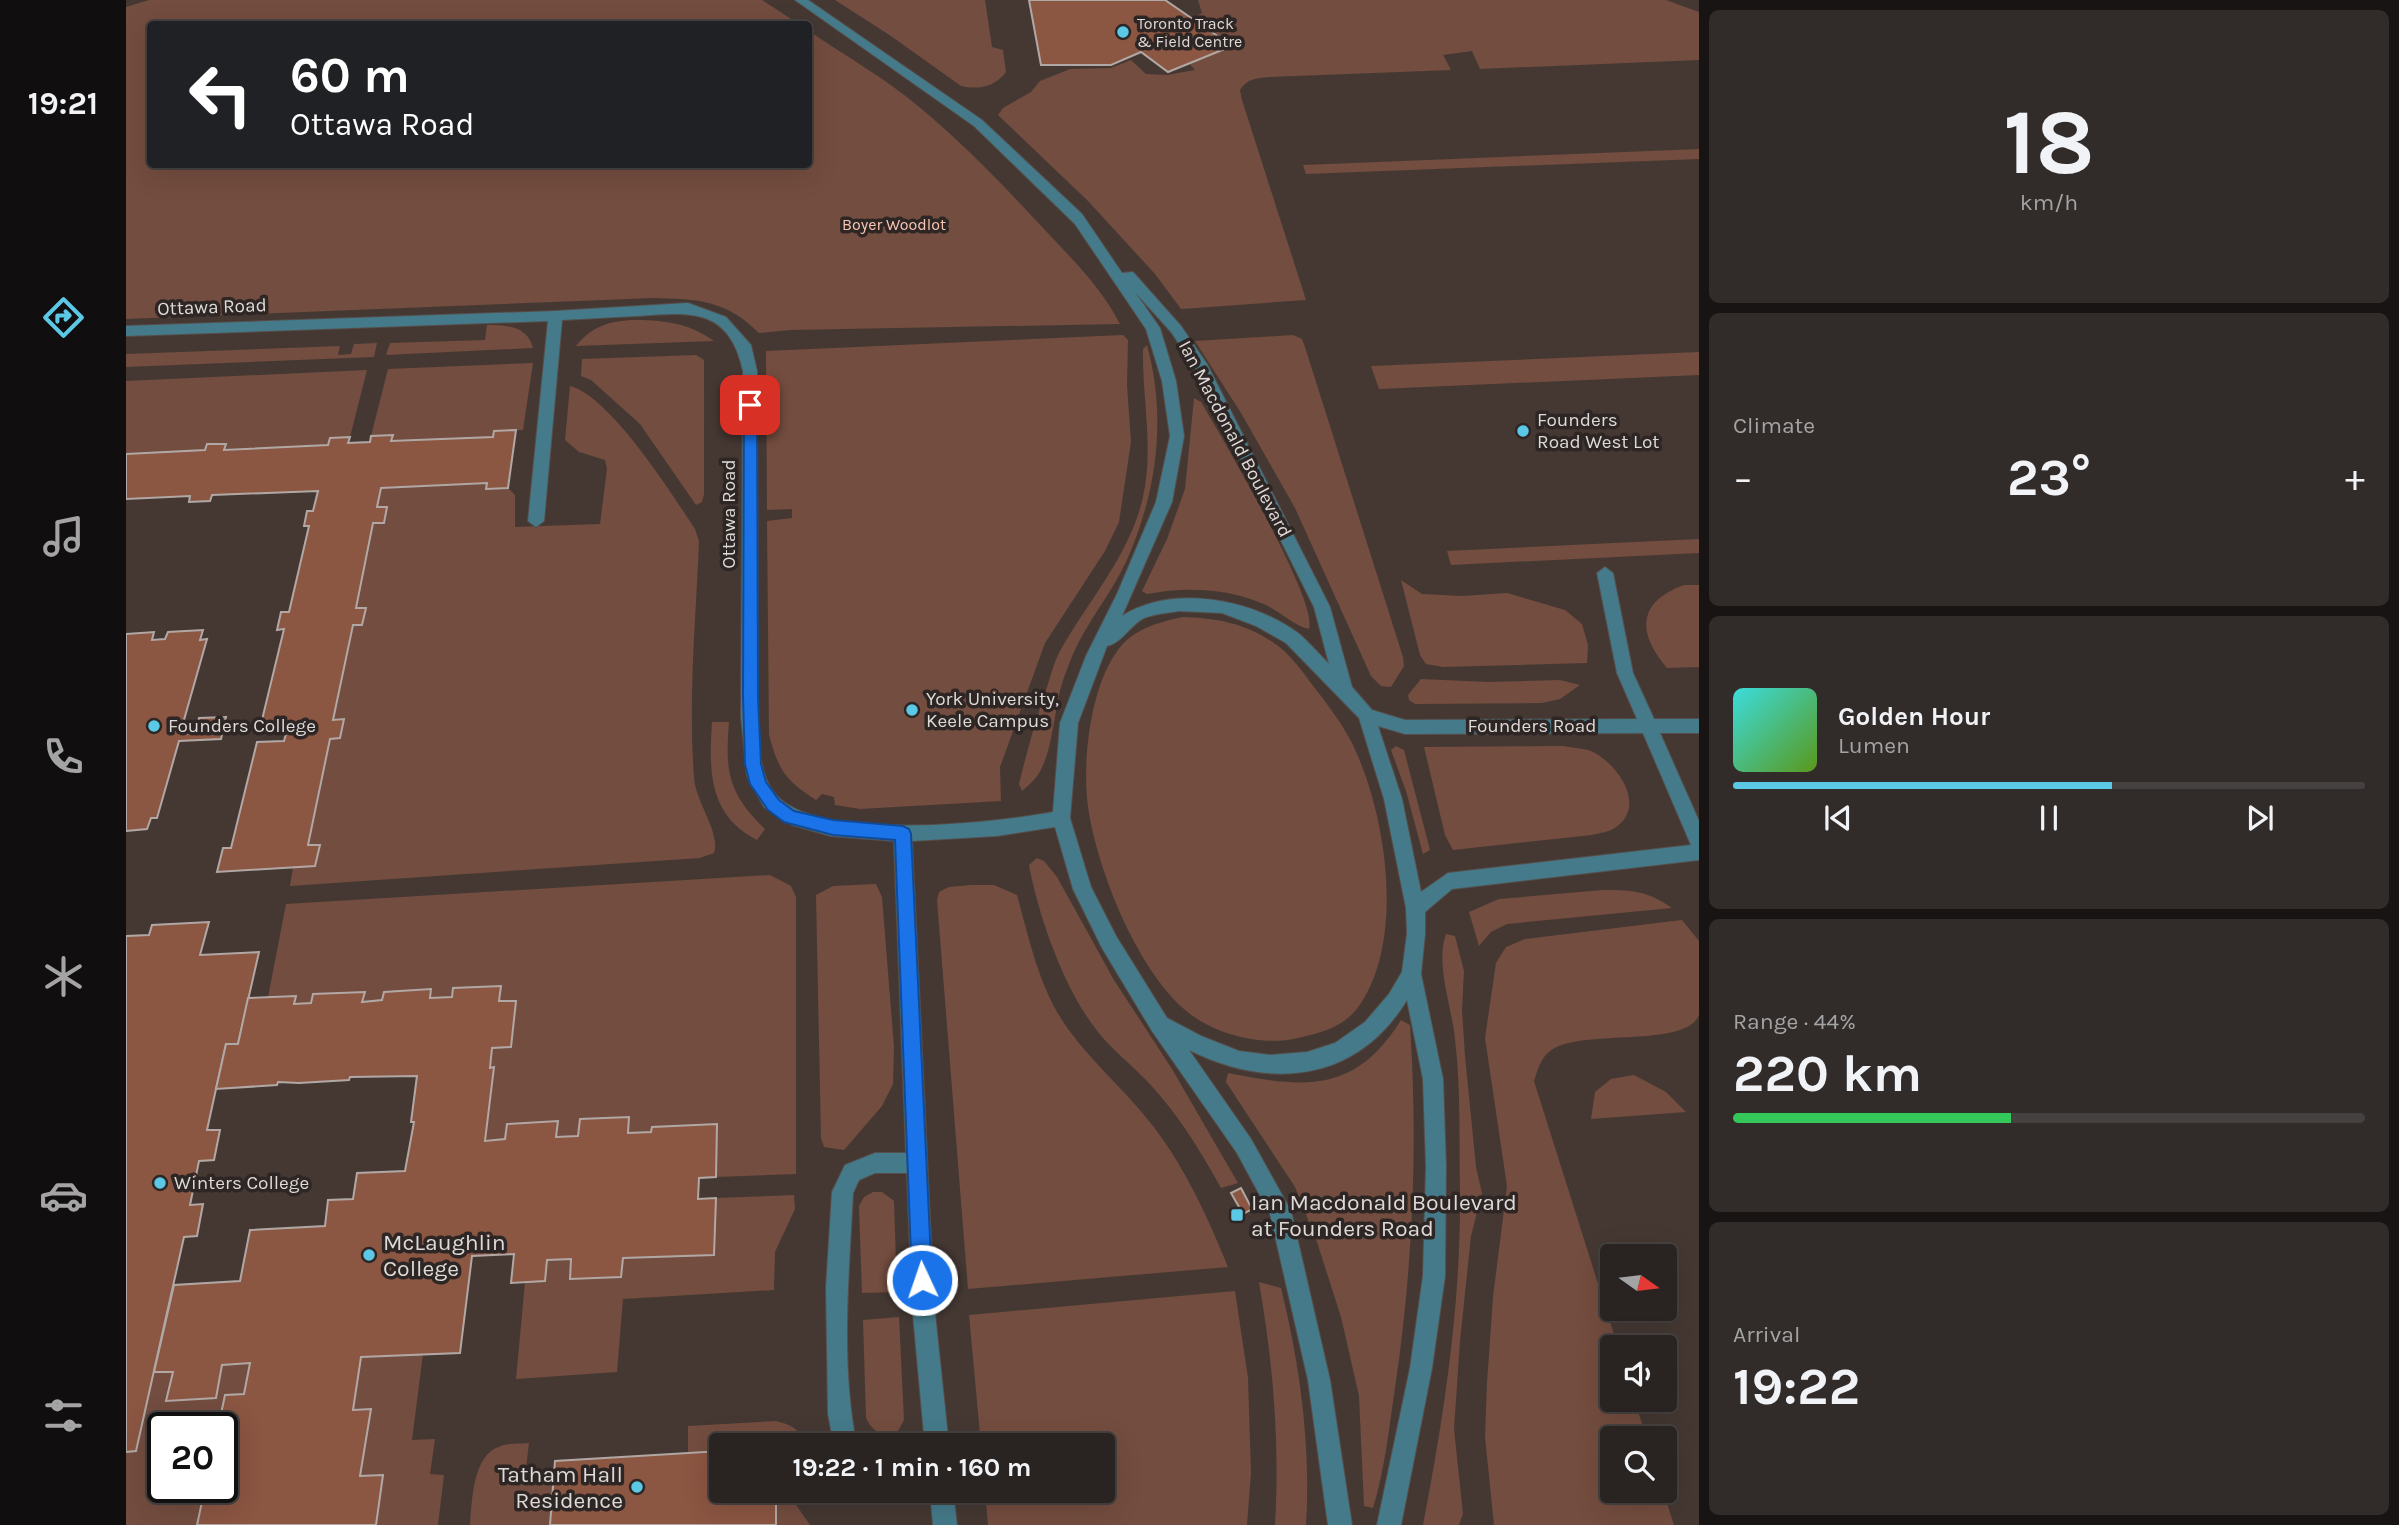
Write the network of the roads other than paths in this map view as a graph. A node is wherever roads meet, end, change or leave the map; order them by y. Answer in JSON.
{"nodes":[{"id":1,"x":801,"y":0,"type":"edge"},
{"id":2,"x":1077,"y":217,"type":"junction"},
{"id":3,"x":555,"y":316,"type":"junction"},
{"id":4,"x":126,"y":331,"type":"edge"},
{"id":5,"x":536,"y":521,"type":"dead end"},
{"id":6,"x":1605,"y":573,"type":"dead end"},
{"id":7,"x":1094,"y":656,"type":"junction"},
{"id":8,"x":1345,"y":690,"type":"junction"},
{"id":9,"x":1366,"y":715,"type":"junction"},
{"id":10,"x":1648,"y":726,"type":"junction"},
{"id":11,"x":1699,"y":726,"type":"edge"},
{"id":12,"x":1061,"y":818,"type":"junction"},
{"id":13,"x":903,"y":834,"type":"junction"},
{"id":14,"x":1699,"y":842,"type":"edge"},
{"id":15,"x":1699,"y":852,"type":"edge"},
{"id":16,"x":1415,"y":908,"type":"junction"},
{"id":17,"x":1411,"y":974,"type":"junction"},
{"id":18,"x":1159,"y":1024,"type":"junction"},
{"id":19,"x":917,"y":1163,"type":"junction"},
{"id":20,"x":843,"y":1433,"type":"edge"},
{"id":21,"x":936,"y":1433,"type":"edge"},
{"id":22,"x":939,"y":1503,"type":"edge"},
{"id":23,"x":945,"y":1525,"type":"edge"},
{"id":24,"x":1340,"y":1525,"type":"edge"},
{"id":25,"x":1389,"y":1525,"type":"edge"}],
"edges":[{"from":1,"to":2,"type":"street","name":"Ian Macdonald Boulevard"},
{"from":2,"to":7,"type":"street","name":"Ian Macdonald Boulevard"},
{"from":2,"to":8,"type":"street","name":"Ian Macdonald Boulevard"},
{"from":3,"to":4,"type":"street","name":"Ottawa Road"},
{"from":3,"to":5,"type":"street"},
{"from":3,"to":13,"type":"street","name":"Ottawa Road"},
{"from":6,"to":10,"type":"street"},
{"from":7,"to":8,"type":"street","name":"Ian Macdonald Boulevard"},
{"from":7,"to":12,"type":"street","name":"Ian Macdonald Boulevard"},
{"from":8,"to":9,"type":"street","name":"Ian Macdonald Boulevard"},
{"from":9,"to":10,"type":"street","name":"Founders Road"},
{"from":9,"to":16,"type":"street","name":"Ian Macdonald Boulevard"},
{"from":10,"to":11,"type":"street","name":"Founders Road"},
{"from":10,"to":14,"type":"street"},
{"from":12,"to":13,"type":"street","name":"Ottawa Road"},
{"from":12,"to":18,"type":"street","name":"Ian Macdonald Boulevard"},
{"from":13,"to":19,"type":"street"},
{"from":15,"to":16,"type":"street"},
{"from":16,"to":17,"type":"street","name":"Ian Macdonald Boulevard"},
{"from":17,"to":18,"type":"street","name":"Ian Macdonald Boulevard"},
{"from":17,"to":25,"type":"street","name":"Ian Macdonald Boulevard"},
{"from":18,"to":24,"type":"street","name":"Ian Macdonald Boulevard"},
{"from":19,"to":20,"type":"street"},
{"from":19,"to":21,"type":"street"},
{"from":22,"to":23,"type":"street"}]}
